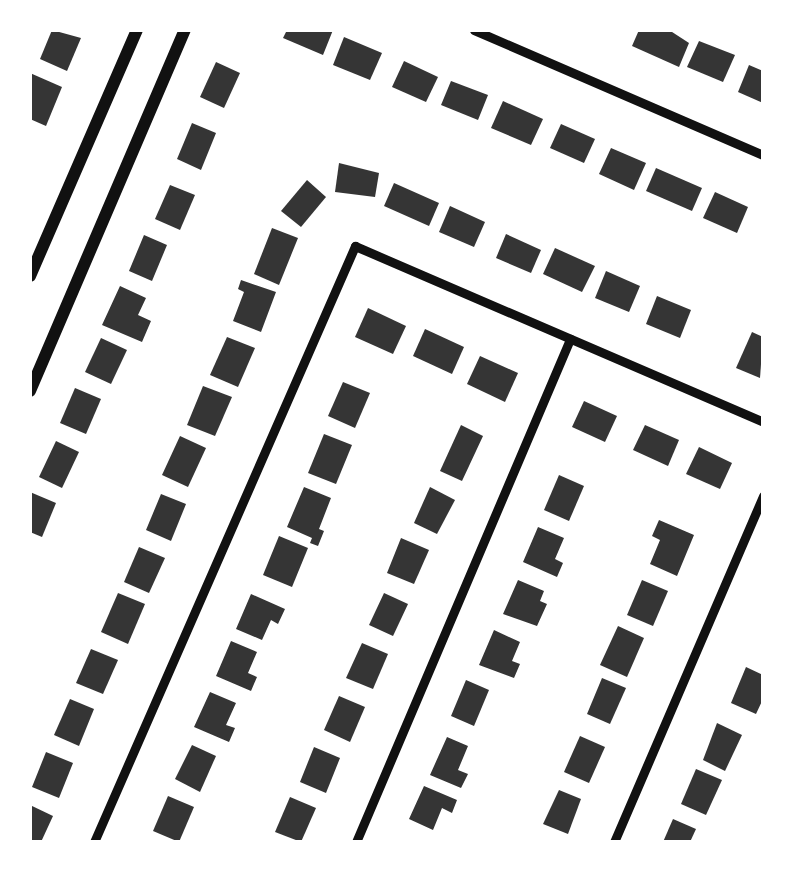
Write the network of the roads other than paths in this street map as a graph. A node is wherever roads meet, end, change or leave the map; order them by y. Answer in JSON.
{"nodes":[{"id":1,"x":137,"y":30,"type":"edge"},
{"id":2,"x":185,"y":30,"type":"edge"},
{"id":3,"x":474,"y":30,"type":"edge"},
{"id":4,"x":763,"y":155,"type":"edge"},
{"id":5,"x":30,"y":276,"type":"edge"},
{"id":6,"x":570,"y":340,"type":"junction"},
{"id":7,"x":30,"y":391,"type":"edge"},
{"id":8,"x":763,"y":422,"type":"edge"},
{"id":9,"x":763,"y":496,"type":"edge"},
{"id":10,"x":94,"y":842,"type":"edge"},
{"id":11,"x":356,"y":842,"type":"edge"},
{"id":12,"x":614,"y":842,"type":"edge"}],
"edges":[{"from":1,"to":5,"type":"main road"},
{"from":2,"to":7,"type":"main road"},
{"from":3,"to":4,"type":"street"},
{"from":6,"to":8,"type":"street"},
{"from":6,"to":10,"type":"street"},
{"from":6,"to":11,"type":"street"},
{"from":9,"to":12,"type":"street"}]}
